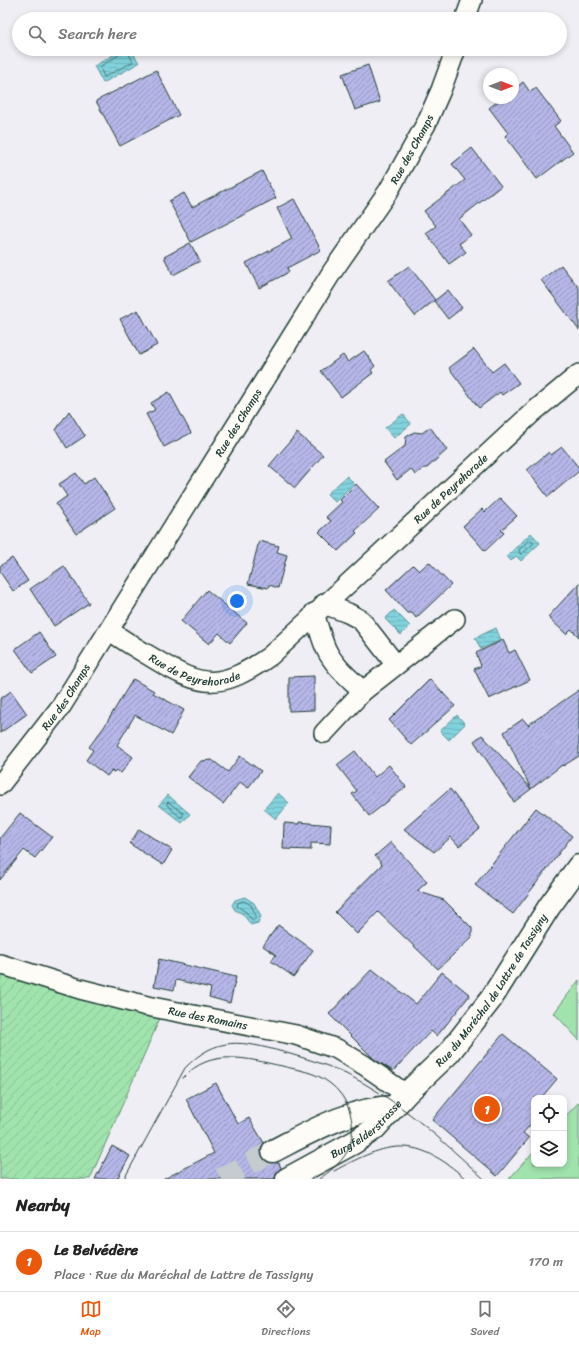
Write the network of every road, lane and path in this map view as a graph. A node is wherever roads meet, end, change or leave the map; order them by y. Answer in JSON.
{"nodes":[{"id":1,"x":472,"y":0,"type":"edge"},
{"id":2,"x":468,"y":12,"type":"edge"},
{"id":3,"x":453,"y":56,"type":"edge"},
{"id":4,"x":579,"y":374,"type":"edge"},
{"id":5,"x":319,"y":608,"type":"junction"},
{"id":6,"x":455,"y":619,"type":"dead end"},
{"id":7,"x":109,"y":630,"type":"junction"},
{"id":8,"x":396,"y":665,"type":"junction"},
{"id":9,"x":363,"y":691,"type":"junction"},
{"id":10,"x":324,"y":733,"type":"dead end"},
{"id":11,"x":0,"y":785,"type":"edge"},
{"id":12,"x":579,"y":866,"type":"edge"},
{"id":13,"x":0,"y":964,"type":"edge"},
{"id":14,"x":400,"y":1100,"type":"junction"},
{"id":15,"x":273,"y":1151,"type":"tunnel mouth"},
{"id":16,"x":287,"y":1179,"type":"edge"}],
"edges":[{"from":1,"to":2,"type":"street"},
{"from":3,"to":7,"type":"street","name":"Rue des Champs"},
{"from":4,"to":5,"type":"street","name":"Rue de Peyrehorade"},
{"from":5,"to":7,"type":"street","name":"Rue de Peyrehorade"},
{"from":5,"to":8,"type":"street"},
{"from":5,"to":9,"type":"street"},
{"from":6,"to":8,"type":"street"},
{"from":7,"to":11,"type":"street","name":"Rue des Champs"},
{"from":8,"to":9,"type":"street"},
{"from":9,"to":10,"type":"street"},
{"from":12,"to":14,"type":"main road","name":"Rue du Maréchal de Lattre de Tassigny"},
{"from":13,"to":14,"type":"street","name":"Rue des Romains"},
{"from":14,"to":15,"type":"main road","name":"Burgfelderstrasse"},
{"from":14,"to":16,"type":"main road","name":"Burgfelderstrasse"}]}
